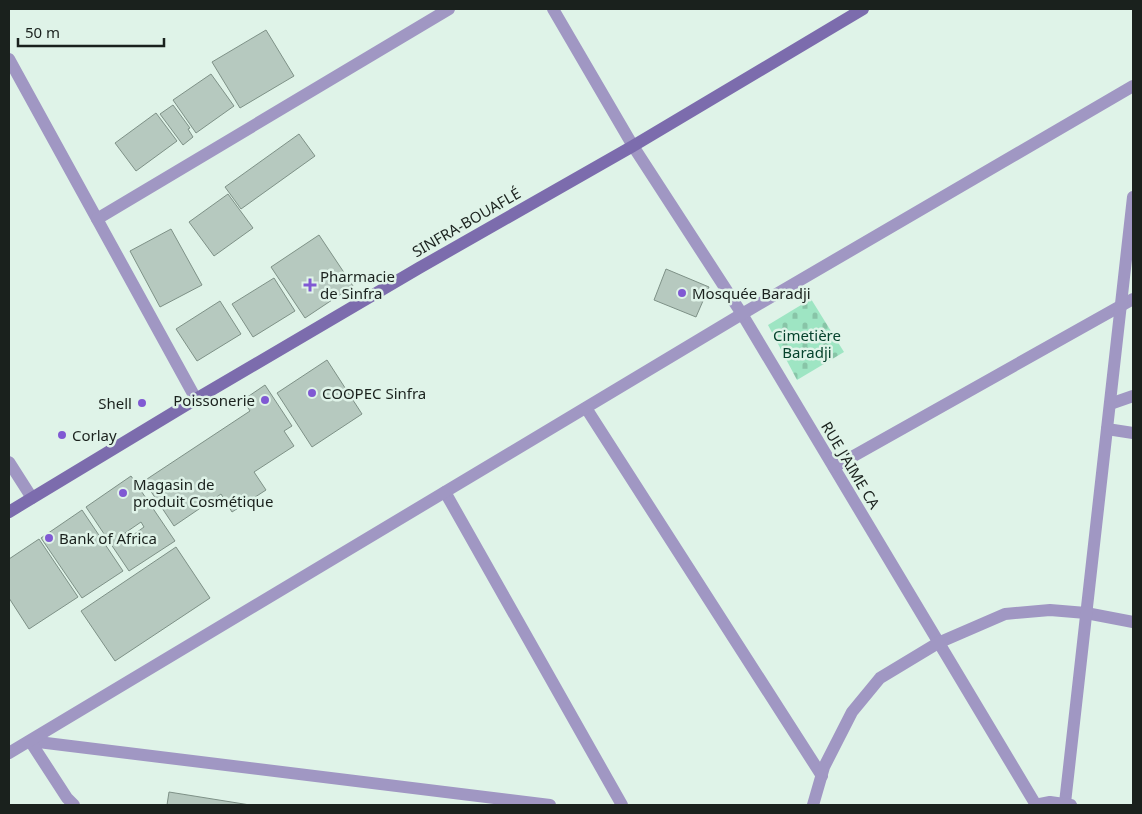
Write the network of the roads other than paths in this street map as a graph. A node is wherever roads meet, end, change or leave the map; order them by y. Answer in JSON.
{"nodes":[{"id":1,"x":449,"y":9,"type":"edge"},
{"id":2,"x":553,"y":9,"type":"edge"},
{"id":3,"x":863,"y":9,"type":"edge"},
{"id":4,"x":9,"y":59,"type":"edge"},
{"id":5,"x":20,"y":80,"type":"junction"},
{"id":6,"x":1133,"y":86,"type":"edge"},
{"id":7,"x":9,"y":87,"type":"edge"},
{"id":8,"x":633,"y":146,"type":"junction"},
{"id":9,"x":1133,"y":197,"type":"edge"},
{"id":10,"x":97,"y":219,"type":"junction"},
{"id":11,"x":1133,"y":299,"type":"edge"},
{"id":12,"x":1121,"y":306,"type":"junction"},
{"id":13,"x":742,"y":314,"type":"junction"},
{"id":14,"x":1133,"y":396,"type":"edge"},
{"id":15,"x":196,"y":399,"type":"junction"},
{"id":16,"x":1110,"y":404,"type":"junction"},
{"id":17,"x":586,"y":408,"type":"junction"},
{"id":18,"x":1107,"y":430,"type":"junction"},
{"id":19,"x":1133,"y":433,"type":"edge"},
{"id":20,"x":9,"y":462,"type":"edge"},
{"id":21,"x":834,"y":467,"type":"junction"},
{"id":22,"x":445,"y":492,"type":"junction"},
{"id":23,"x":32,"y":498,"type":"junction"},
{"id":24,"x":9,"y":512,"type":"edge"},
{"id":25,"x":1086,"y":613,"type":"junction"},
{"id":26,"x":1133,"y":622,"type":"edge"},
{"id":27,"x":938,"y":643,"type":"junction"},
{"id":28,"x":30,"y":741,"type":"junction"},
{"id":29,"x":9,"y":753,"type":"edge"},
{"id":30,"x":822,"y":776,"type":"junction"},
{"id":31,"x":1068,"y":804,"type":"edge"},
{"id":32,"x":74,"y":805,"type":"edge"},
{"id":33,"x":550,"y":805,"type":"edge"},
{"id":34,"x":622,"y":805,"type":"edge"},
{"id":35,"x":813,"y":805,"type":"edge"},
{"id":36,"x":1035,"y":805,"type":"edge"}],
"edges":[{"from":1,"to":10,"type":"street"},
{"from":2,"to":8,"type":"street","name":"RUE J'AIME CA"},
{"from":3,"to":8,"type":"main road","name":"SINFRA-BOUAFLÉ"},
{"from":4,"to":5,"type":"street"},
{"from":5,"to":7,"type":"street"},
{"from":5,"to":10,"type":"street"},
{"from":6,"to":13,"type":"street"},
{"from":8,"to":13,"type":"street","name":"RUE J'AIME CA"},
{"from":8,"to":15,"type":"main road","name":"SINFRA-BOUAFLÉ"},
{"from":9,"to":12,"type":"street"},
{"from":10,"to":15,"type":"street"},
{"from":11,"to":12,"type":"street"},
{"from":12,"to":16,"type":"street"},
{"from":12,"to":21,"type":"street"},
{"from":13,"to":17,"type":"street"},
{"from":13,"to":21,"type":"street","name":"RUE J'AIME CA"},
{"from":14,"to":16,"type":"street"},
{"from":15,"to":23,"type":"main road","name":"SINFRA-BOUAFLÉ"},
{"from":16,"to":18,"type":"street"},
{"from":17,"to":22,"type":"street"},
{"from":17,"to":30,"type":"street"},
{"from":18,"to":19,"type":"street"},
{"from":18,"to":25,"type":"street"},
{"from":20,"to":23,"type":"street"},
{"from":21,"to":27,"type":"street","name":"RUE J'AIME CA"},
{"from":22,"to":28,"type":"street"},
{"from":22,"to":34,"type":"street"},
{"from":23,"to":24,"type":"main road","name":"SINFRA-BOUAFLÉ"},
{"from":25,"to":26,"type":"street"},
{"from":25,"to":27,"type":"street"},
{"from":25,"to":31,"type":"street"},
{"from":27,"to":30,"type":"street"},
{"from":27,"to":36,"type":"street","name":"RUE J'AIME CA"},
{"from":28,"to":29,"type":"street"},
{"from":28,"to":32,"type":"street"},
{"from":28,"to":33,"type":"street"},
{"from":30,"to":35,"type":"street"},
{"from":31,"to":36,"type":"street"}]}
